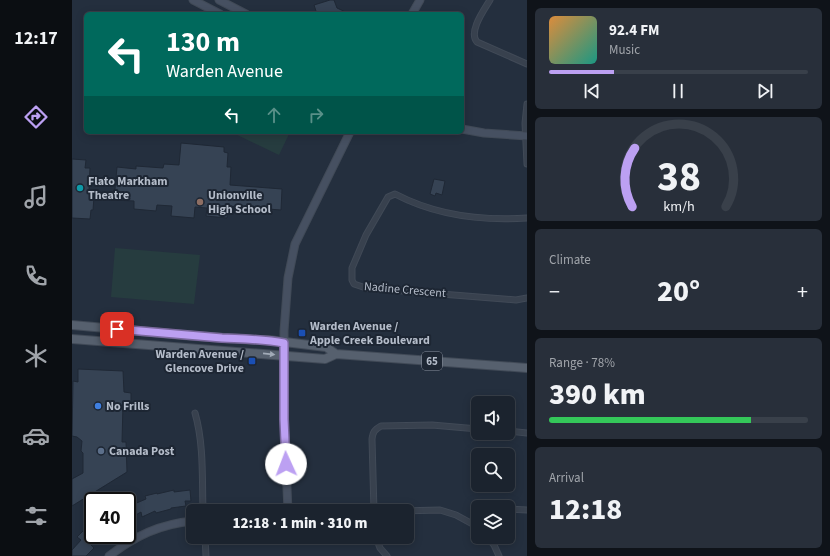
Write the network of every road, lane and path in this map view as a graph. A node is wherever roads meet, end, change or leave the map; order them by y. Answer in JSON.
{"nodes":[{"id":1,"x":193,"y":0,"type":"edge"},
{"id":2,"x":219,"y":0,"type":"edge"},
{"id":3,"x":420,"y":0,"type":"edge"},
{"id":4,"x":490,"y":0,"type":"edge"},
{"id":5,"x":216,"y":12,"type":"edge"},
{"id":6,"x":242,"y":12,"type":"edge"},
{"id":7,"x":413,"y":12,"type":"edge"},
{"id":8,"x":527,"y":64,"type":"edge"},
{"id":9,"x":527,"y":104,"type":"edge"},
{"id":10,"x":464,"y":129,"type":"edge"},
{"id":11,"x":349,"y":134,"type":"edge"},
{"id":12,"x":526,"y":136,"type":"edge"},
{"id":13,"x":527,"y":164,"type":"edge"},
{"id":14,"x":527,"y":218,"type":"edge"},
{"id":15,"x":527,"y":298,"type":"edge"},
{"id":16,"x":72,"y":325,"type":"edge"},
{"id":17,"x":72,"y":339,"type":"edge"},
{"id":18,"x":284,"y":343,"type":"junction"},
{"id":19,"x":336,"y":354,"type":"junction"},
{"id":20,"x":284,"y":356,"type":"junction"},
{"id":21,"x":527,"y":368,"type":"edge"},
{"id":22,"x":195,"y":413,"type":"dead end"},
{"id":23,"x":471,"y":428,"type":"edge"},
{"id":24,"x":515,"y":432,"type":"edge"},
{"id":25,"x":527,"y":433,"type":"edge"},
{"id":26,"x":203,"y":504,"type":"edge"},
{"id":27,"x":288,"y":504,"type":"edge"},
{"id":28,"x":374,"y":504,"type":"edge"},
{"id":29,"x":515,"y":509,"type":"edge"},
{"id":30,"x":414,"y":510,"type":"edge"},
{"id":31,"x":527,"y":510,"type":"edge"},
{"id":32,"x":186,"y":522,"type":"edge"},
{"id":33,"x":471,"y":523,"type":"edge"},
{"id":34,"x":205,"y":544,"type":"edge"},
{"id":35,"x":379,"y":544,"type":"edge"},
{"id":36,"x":493,"y":544,"type":"edge"},
{"id":37,"x":109,"y":556,"type":"edge"},
{"id":38,"x":206,"y":556,"type":"edge"},
{"id":39,"x":387,"y":556,"type":"edge"},
{"id":40,"x":499,"y":556,"type":"edge"}],
"edges":[{"from":1,"to":5,"type":"main road"},
{"from":2,"to":6,"type":"main road"},
{"from":3,"to":7,"type":"main road"},
{"from":4,"to":8,"type":"street"},
{"from":9,"to":12,"type":"street"},
{"from":10,"to":12,"type":"main road"},
{"from":11,"to":18,"type":"main road"},
{"from":12,"to":13,"type":"street"},
{"from":14,"to":15,"type":"street","name":"Nadine Crescent"},
{"from":16,"to":18,"type":"main road","number":"65"},
{"from":17,"to":20,"type":"main road","number":"65","one_way":true},
{"from":18,"to":19,"type":"main road","number":"65"},
{"from":18,"to":20,"type":"main road"},
{"from":19,"to":20,"type":"main road","number":"65"},
{"from":19,"to":21,"type":"main road","number":"65"},
{"from":20,"to":27,"type":"main road"},
{"from":22,"to":26,"type":"street"},
{"from":23,"to":28,"type":"street"},
{"from":24,"to":25,"type":"street"},
{"from":29,"to":31,"type":"street"},
{"from":30,"to":33,"type":"street"},
{"from":32,"to":37,"type":"main road"},
{"from":34,"to":38,"type":"street"},
{"from":35,"to":39,"type":"street"},
{"from":36,"to":40,"type":"street"}]}
